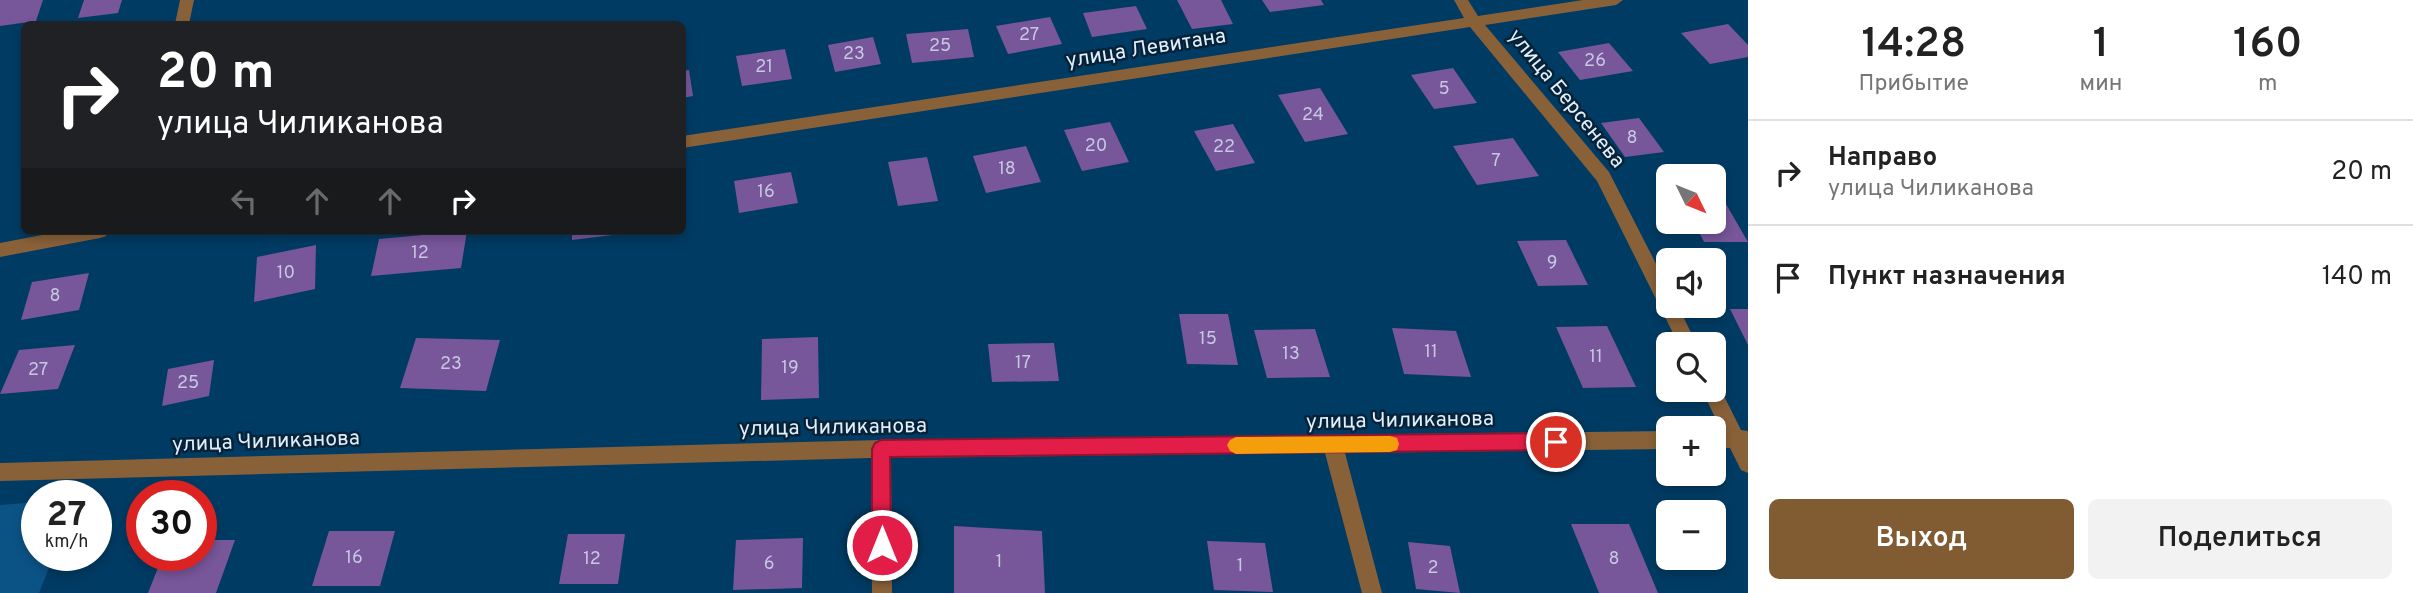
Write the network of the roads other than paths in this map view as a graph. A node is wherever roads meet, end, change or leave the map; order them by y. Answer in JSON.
{"nodes":[{"id":1,"x":187,"y":0,"type":"edge"},
{"id":2,"x":1461,"y":0,"type":"edge"},
{"id":3,"x":1616,"y":0,"type":"edge"},
{"id":4,"x":183,"y":21,"type":"edge"},
{"id":5,"x":1474,"y":22,"type":"junction"},
{"id":6,"x":686,"y":141,"type":"edge"},
{"id":7,"x":79,"y":235,"type":"edge"},
{"id":8,"x":0,"y":250,"type":"edge"},
{"id":9,"x":1656,"y":281,"type":"edge"},
{"id":10,"x":1719,"y":402,"type":"edge"},
{"id":11,"x":1742,"y":439,"type":"edge"},
{"id":12,"x":1656,"y":440,"type":"edge"},
{"id":13,"x":1333,"y":445,"type":"junction"},
{"id":14,"x":881,"y":449,"type":"junction"},
{"id":15,"x":1748,"y":464,"type":"edge"},
{"id":16,"x":0,"y":472,"type":"edge"},
{"id":17,"x":882,"y":593,"type":"edge"},
{"id":18,"x":1372,"y":593,"type":"edge"}],
"edges":[{"from":1,"to":4,"type":"street"},
{"from":2,"to":5,"type":"street","name":"улица Берсенева"},
{"from":3,"to":5,"type":"street","name":"улица Левитана"},
{"from":5,"to":6,"type":"street","name":"улица Левитана"},
{"from":5,"to":9,"type":"street","name":"улица Берсенева"},
{"from":7,"to":8,"type":"street"},
{"from":10,"to":11,"type":"street"},
{"from":11,"to":15,"type":"street"},
{"from":12,"to":13,"type":"street","name":"улица Чиликанова"},
{"from":13,"to":14,"type":"street","name":"улица Чиликанова"},
{"from":13,"to":18,"type":"street"},
{"from":14,"to":16,"type":"street","name":"улица Чиликанова"},
{"from":14,"to":17,"type":"street"}]}
